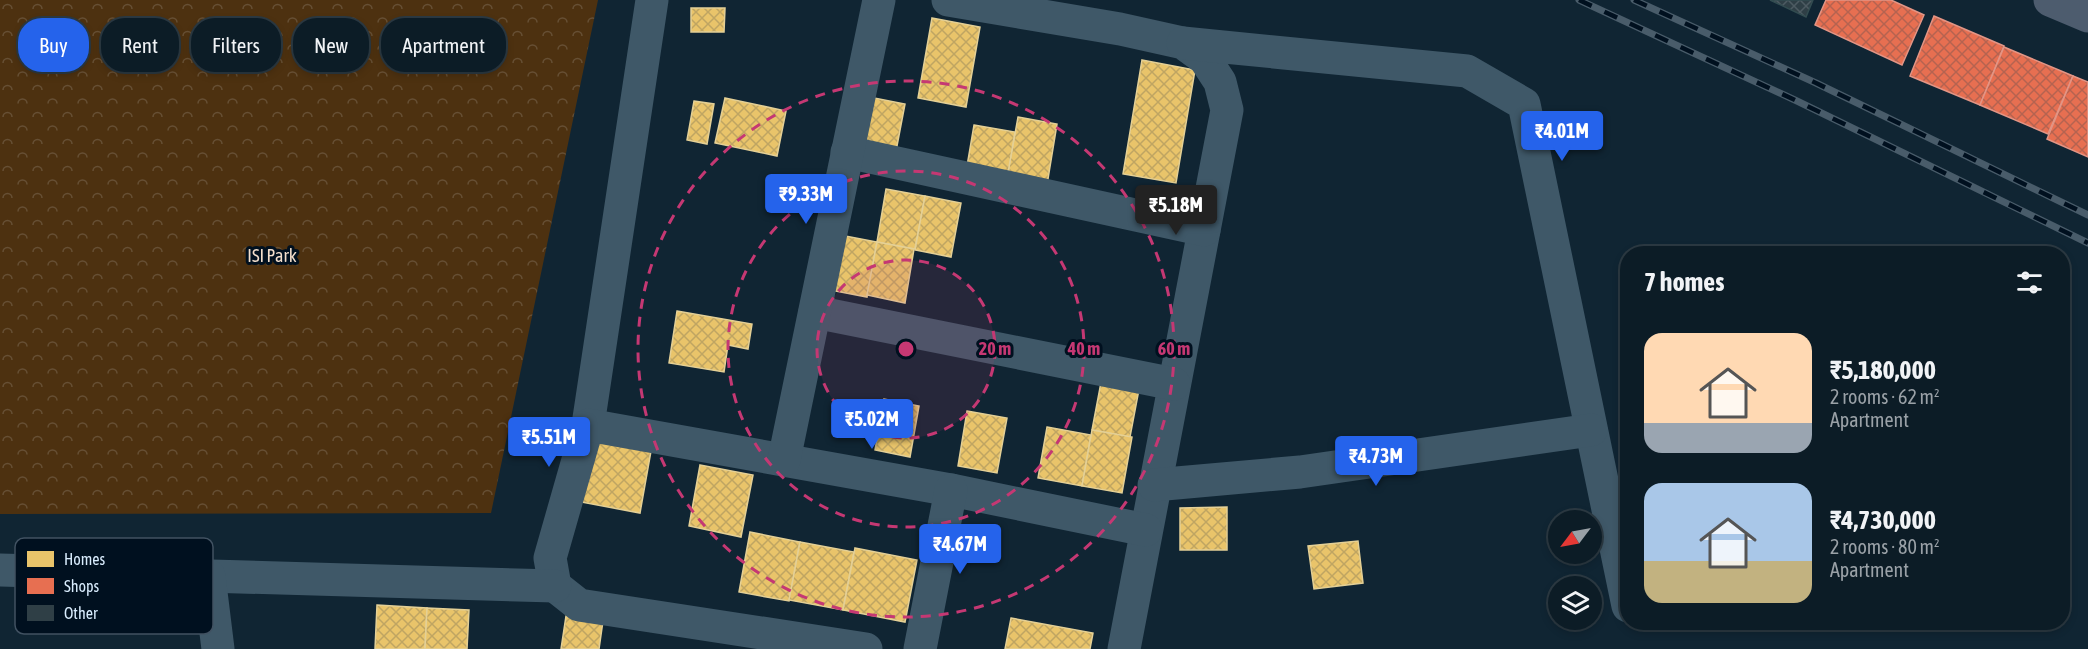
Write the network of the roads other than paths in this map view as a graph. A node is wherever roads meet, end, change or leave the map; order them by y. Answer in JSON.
{"nodes":[{"id":1,"x":652,"y":0,"type":"edge"},
{"id":2,"x":879,"y":0,"type":"edge"},
{"id":3,"x":948,"y":0,"type":"edge"},
{"id":4,"x":2050,"y":0,"type":"edge"},
{"id":5,"x":2088,"y":16,"type":"edge"},
{"id":6,"x":1183,"y":43,"type":"junction"},
{"id":7,"x":847,"y":152,"type":"junction"},
{"id":8,"x":1204,"y":230,"type":"junction"},
{"id":9,"x":814,"y":312,"type":"junction"},
{"id":10,"x":1174,"y":384,"type":"junction"},
{"id":11,"x":588,"y":424,"type":"junction"},
{"id":12,"x":1591,"y":430,"type":"junction"},
{"id":13,"x":784,"y":460,"type":"junction"},
{"id":14,"x":1154,"y":485,"type":"junction"},
{"id":15,"x":951,"y":490,"type":"junction"},
{"id":16,"x":1146,"y":530,"type":"junction"},
{"id":17,"x":1620,"y":568,"type":"edge"},
{"id":18,"x":0,"y":570,"type":"edge"},
{"id":19,"x":15,"y":570,"type":"edge"},
{"id":20,"x":213,"y":576,"type":"edge"},
{"id":21,"x":555,"y":586,"type":"junction"},
{"id":22,"x":213,"y":608,"type":"edge"},
{"id":23,"x":218,"y":649,"type":"edge"},
{"id":24,"x":866,"y":649,"type":"edge"},
{"id":25,"x":920,"y":649,"type":"edge"},
{"id":26,"x":1124,"y":649,"type":"edge"}],
"edges":[{"from":1,"to":11,"type":"street"},
{"from":2,"to":7,"type":"street"},
{"from":3,"to":6,"type":"street"},
{"from":4,"to":5,"type":"highway"},
{"from":6,"to":8,"type":"street"},
{"from":6,"to":12,"type":"street"},
{"from":7,"to":8,"type":"street"},
{"from":7,"to":9,"type":"street"},
{"from":8,"to":10,"type":"street"},
{"from":9,"to":10,"type":"street"},
{"from":9,"to":13,"type":"street"},
{"from":10,"to":14,"type":"street"},
{"from":11,"to":13,"type":"street"},
{"from":11,"to":21,"type":"street"},
{"from":12,"to":14,"type":"street"},
{"from":12,"to":17,"type":"street"},
{"from":13,"to":15,"type":"street"},
{"from":14,"to":16,"type":"street"},
{"from":15,"to":16,"type":"street"},
{"from":15,"to":25,"type":"street"},
{"from":16,"to":26,"type":"street"},
{"from":18,"to":19,"type":"street"},
{"from":20,"to":21,"type":"street"},
{"from":21,"to":24,"type":"street"},
{"from":22,"to":23,"type":"street"}]}
